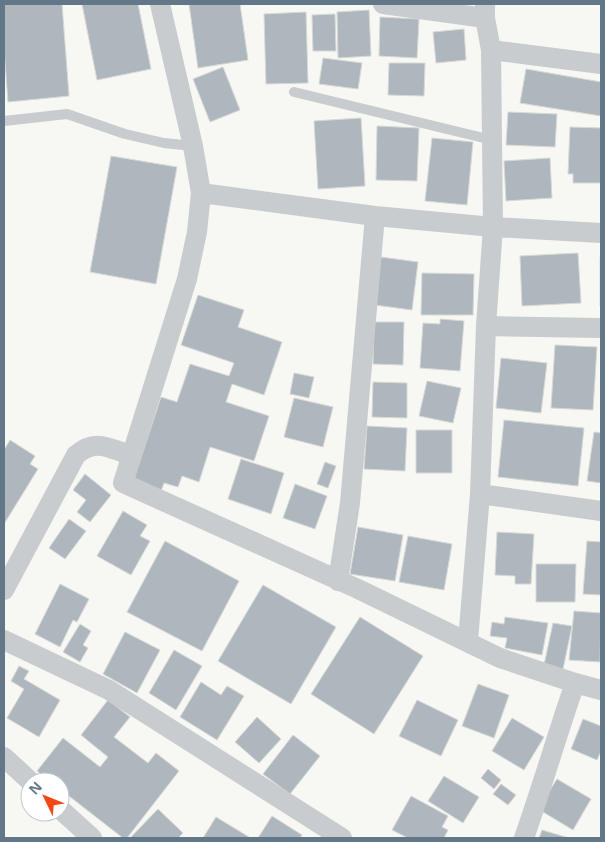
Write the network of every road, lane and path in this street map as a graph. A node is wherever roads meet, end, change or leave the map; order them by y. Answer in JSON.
{"nodes":[{"id":1,"x":160,"y":4,"type":"edge"},
{"id":2,"x":383,"y":4,"type":"edge"},
{"id":3,"x":485,"y":11,"type":"edge"},
{"id":4,"x":491,"y":50,"type":"junction"},
{"id":5,"x":601,"y":64,"type":"edge"},
{"id":6,"x":294,"y":92,"type":"dead end"},
{"id":7,"x":4,"y":121,"type":"edge"},
{"id":8,"x":492,"y":140,"type":"junction"},
{"id":9,"x":193,"y":146,"type":"junction"},
{"id":10,"x":201,"y":192,"type":"junction"},
{"id":11,"x":375,"y":216,"type":"junction"},
{"id":12,"x":493,"y":227,"type":"junction"},
{"id":13,"x":601,"y":233,"type":"edge"},
{"id":14,"x":486,"y":326,"type":"junction"},
{"id":15,"x":601,"y":328,"type":"edge"},
{"id":16,"x":130,"y":456,"type":"junction"},
{"id":17,"x":480,"y":494,"type":"junction"},
{"id":18,"x":601,"y":511,"type":"edge"},
{"id":19,"x":338,"y":581,"type":"junction"},
{"id":20,"x":4,"y":590,"type":"edge"},
{"id":21,"x":4,"y":640,"type":"edge"},
{"id":22,"x":468,"y":641,"type":"junction"},
{"id":23,"x":575,"y":683,"type":"junction"},
{"id":24,"x":601,"y":690,"type":"edge"},
{"id":25,"x":4,"y":757,"type":"edge"},
{"id":26,"x":20,"y":772,"type":"edge"},
{"id":27,"x":70,"y":818,"type":"edge"},
{"id":28,"x":92,"y":838,"type":"edge"},
{"id":29,"x":342,"y":838,"type":"edge"},
{"id":30,"x":524,"y":838,"type":"edge"}],
"edges":[{"from":1,"to":9,"type":"street"},
{"from":2,"to":3,"type":"street"},
{"from":3,"to":4,"type":"street"},
{"from":4,"to":5,"type":"street"},
{"from":4,"to":8,"type":"street"},
{"from":6,"to":8,"type":"lane"},
{"from":7,"to":9,"type":"lane"},
{"from":8,"to":12,"type":"street"},
{"from":9,"to":10,"type":"street"},
{"from":10,"to":11,"type":"street"},
{"from":10,"to":16,"type":"street"},
{"from":11,"to":12,"type":"street"},
{"from":11,"to":19,"type":"street"},
{"from":12,"to":13,"type":"street"},
{"from":12,"to":14,"type":"street"},
{"from":14,"to":15,"type":"street"},
{"from":14,"to":17,"type":"street"},
{"from":16,"to":19,"type":"street"},
{"from":16,"to":20,"type":"street"},
{"from":17,"to":18,"type":"street"},
{"from":17,"to":22,"type":"street"},
{"from":19,"to":22,"type":"street"},
{"from":21,"to":29,"type":"street"},
{"from":22,"to":23,"type":"street"},
{"from":23,"to":24,"type":"street"},
{"from":23,"to":30,"type":"street"},
{"from":25,"to":26,"type":"street"},
{"from":27,"to":28,"type":"street"}]}
